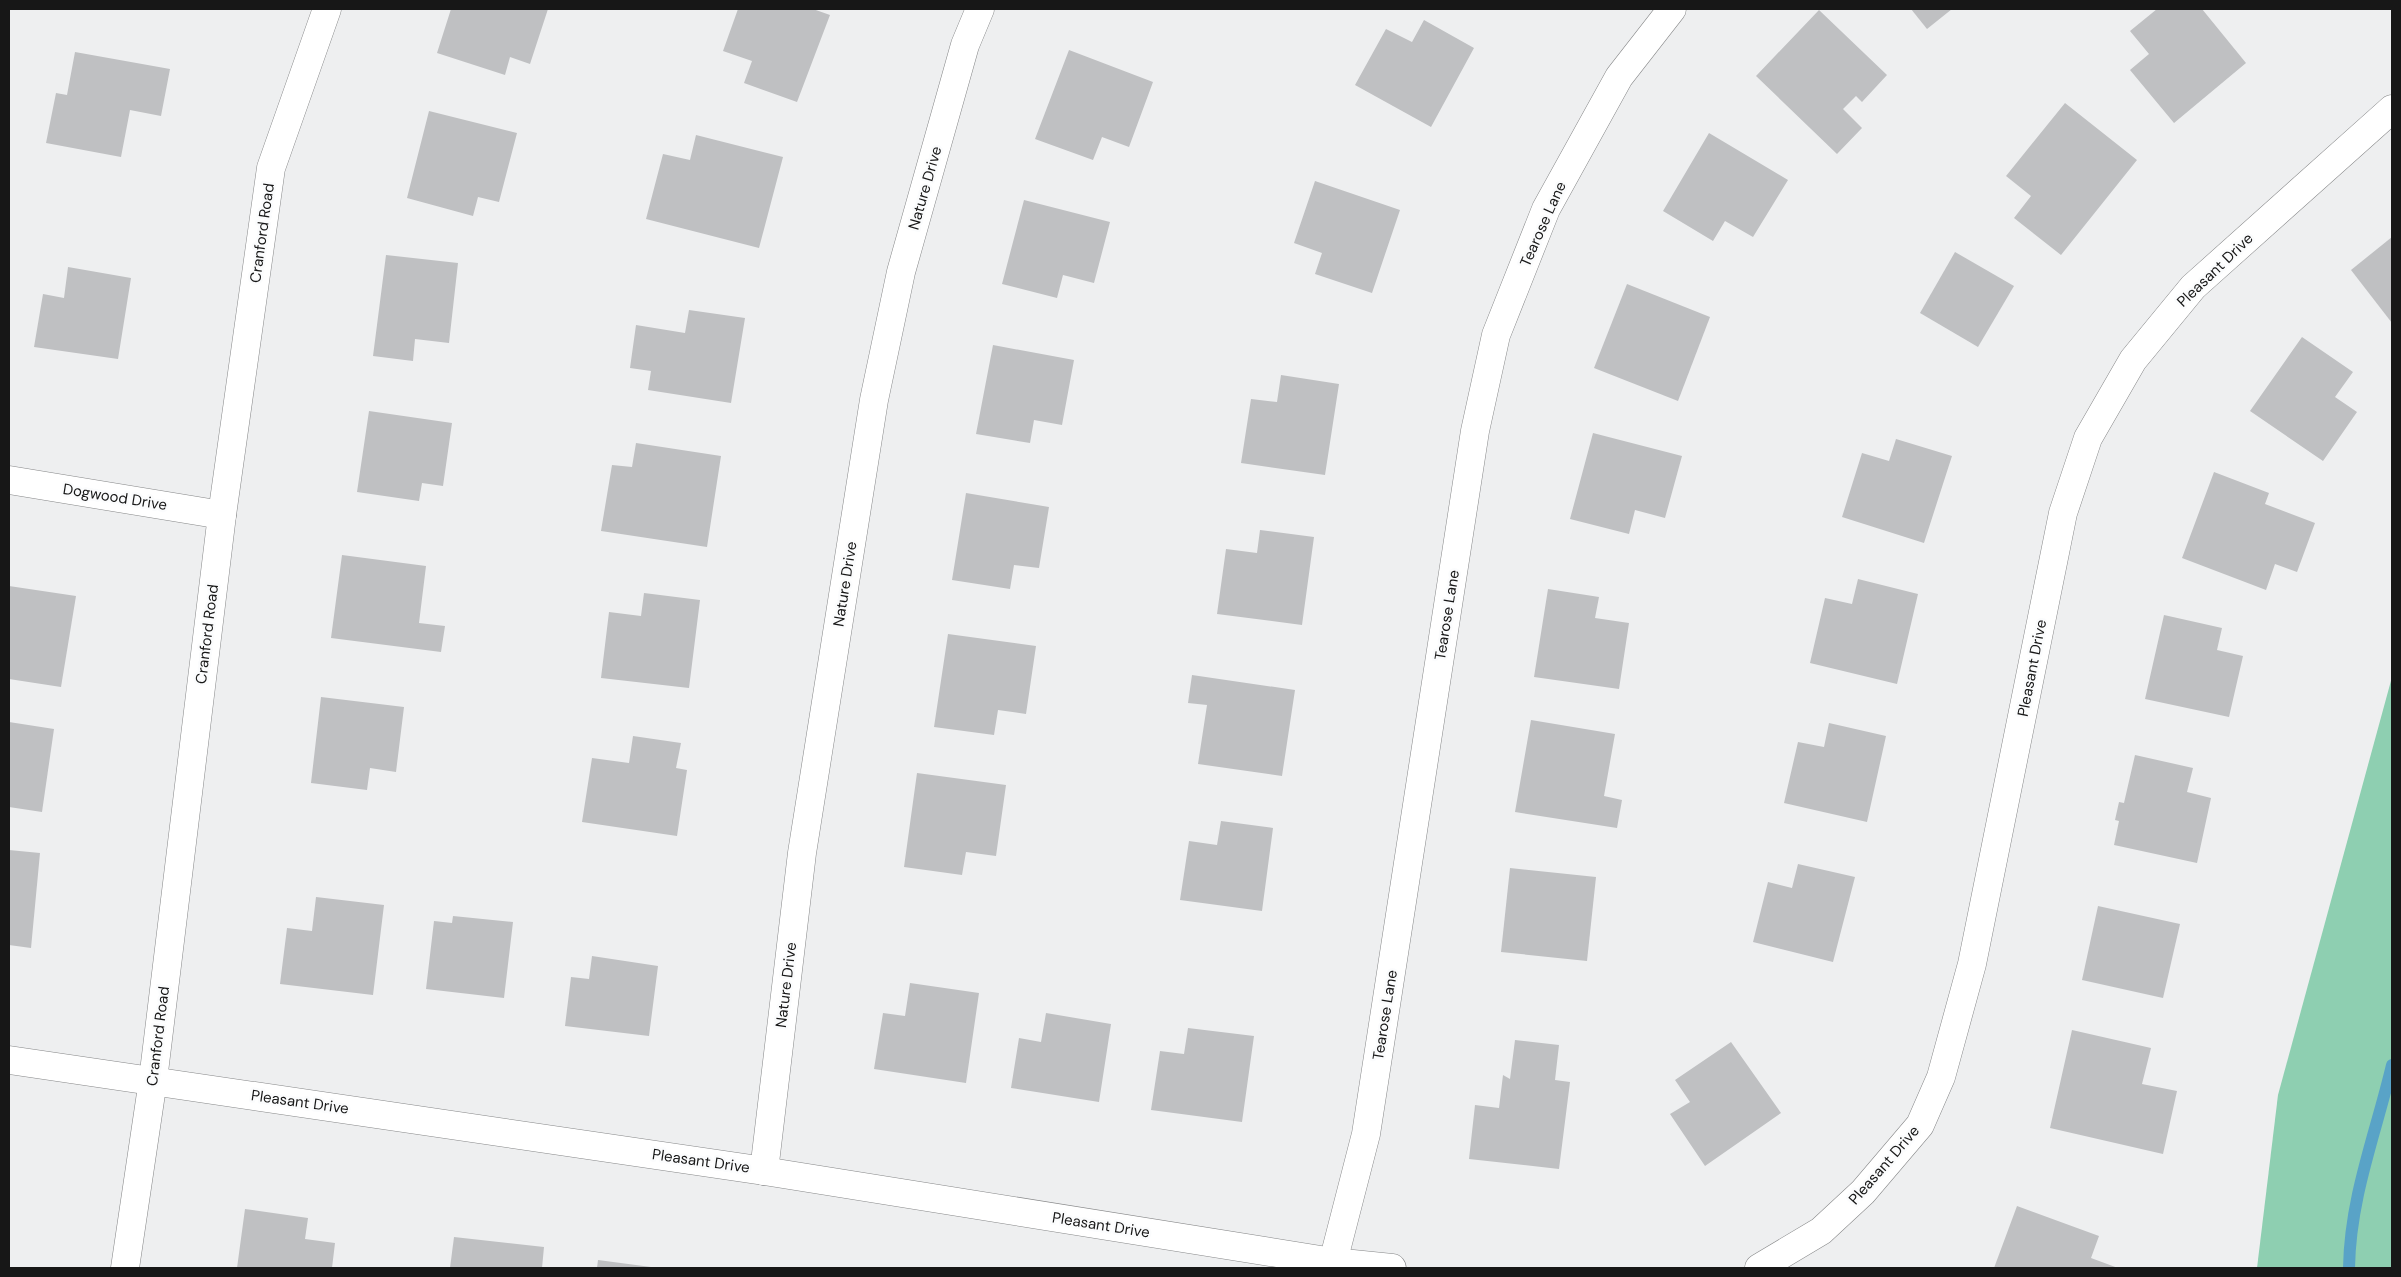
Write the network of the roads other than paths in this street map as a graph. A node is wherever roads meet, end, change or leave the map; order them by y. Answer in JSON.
{"nodes":[{"id":1,"x":327,"y":9,"type":"edge"},
{"id":2,"x":980,"y":9,"type":"edge"},
{"id":3,"x":1672,"y":9,"type":"edge"},
{"id":4,"x":2392,"y":109,"type":"edge"},
{"id":5,"x":9,"y":480,"type":"edge"},
{"id":6,"x":222,"y":515,"type":"junction"},
{"id":7,"x":9,"y":1060,"type":"edge"},
{"id":8,"x":153,"y":1080,"type":"junction"},
{"id":9,"x":764,"y":1171,"type":"junction"},
{"id":10,"x":1332,"y":1262,"type":"junction"},
{"id":11,"x":125,"y":1268,"type":"edge"},
{"id":12,"x":1392,"y":1268,"type":"edge"},
{"id":13,"x":1759,"y":1268,"type":"edge"}],
"edges":[{"from":1,"to":6,"type":"street","name":"Cranford Road"},
{"from":2,"to":9,"type":"street","name":"Nature Drive"},
{"from":3,"to":10,"type":"street","name":"Tearose Lane"},
{"from":4,"to":13,"type":"street","name":"Pleasant Drive"},
{"from":5,"to":6,"type":"street","name":"Dogwood Drive"},
{"from":6,"to":8,"type":"street","name":"Cranford Road"},
{"from":7,"to":8,"type":"street","name":"Pleasant Drive"},
{"from":8,"to":9,"type":"street","name":"Pleasant Drive"},
{"from":8,"to":11,"type":"street","name":"Cranford Road"},
{"from":9,"to":10,"type":"street","name":"Pleasant Drive"},
{"from":10,"to":12,"type":"street","name":"Pleasant Drive"}]}
